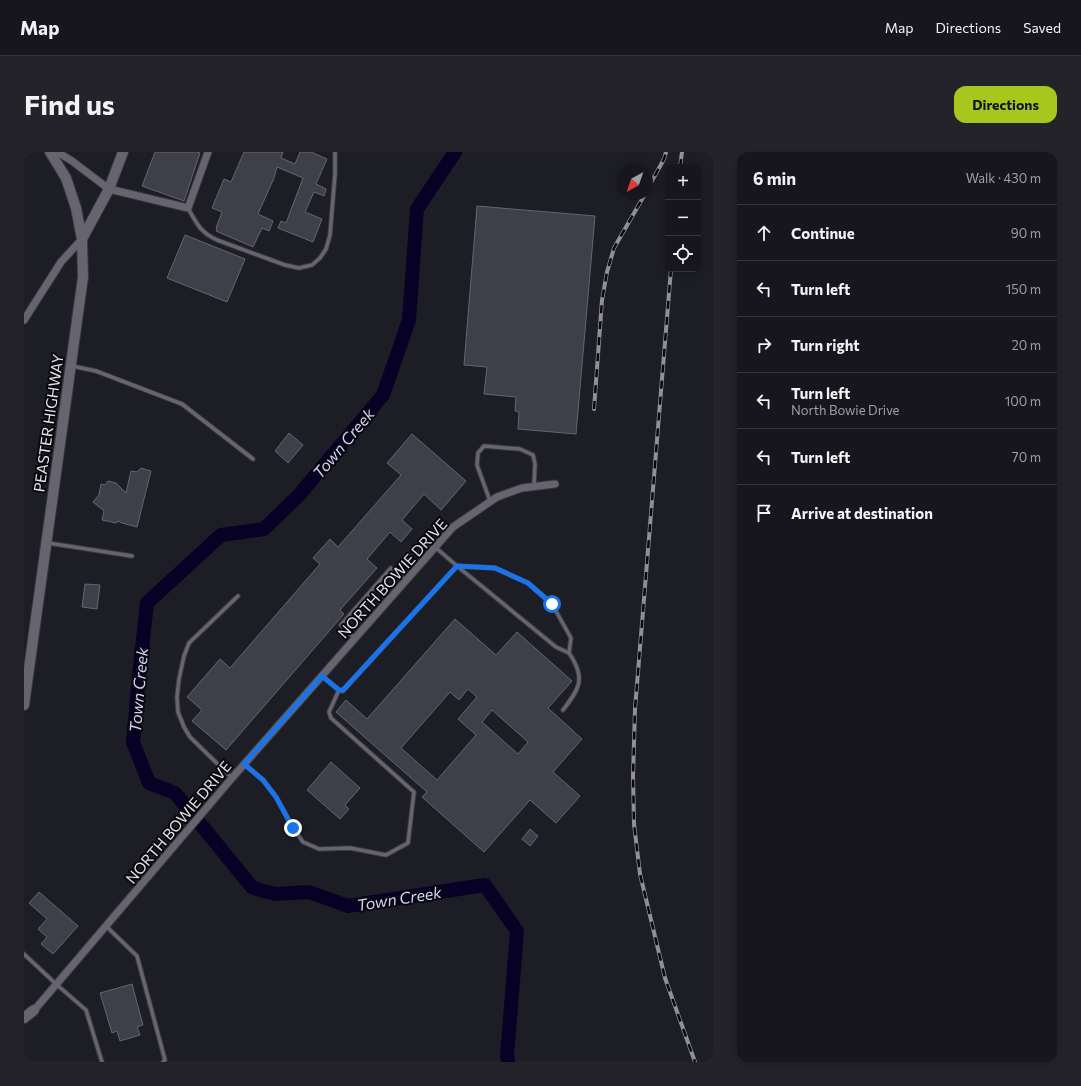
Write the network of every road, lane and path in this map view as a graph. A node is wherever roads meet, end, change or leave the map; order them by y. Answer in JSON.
{"nodes":[{"id":1,"x":50,"y":152,"type":"edge"},
{"id":2,"x":57,"y":152,"type":"edge"},
{"id":3,"x":123,"y":152,"type":"edge"},
{"id":4,"x":208,"y":152,"type":"edge"},
{"id":5,"x":336,"y":152,"type":"edge"},
{"id":6,"x":109,"y":190,"type":"junction"},
{"id":7,"x":188,"y":208,"type":"junction"},
{"id":8,"x":82,"y":239,"type":"junction"},
{"id":9,"x":24,"y":320,"type":"edge"},
{"id":10,"x":71,"y":366,"type":"junction"},
{"id":11,"x":253,"y":459,"type":"dead end"},
{"id":12,"x":556,"y":484,"type":"dead end"},
{"id":13,"x":534,"y":486,"type":"junction"},
{"id":14,"x":490,"y":502,"type":"junction"},
{"id":15,"x":46,"y":543,"type":"junction"},
{"id":16,"x":435,"y":547,"type":"junction"},
{"id":17,"x":132,"y":556,"type":"dead end"},
{"id":18,"x":457,"y":566,"type":"junction"},
{"id":19,"x":406,"y":581,"type":"junction"},
{"id":20,"x":238,"y":596,"type":"dead end"},
{"id":21,"x":355,"y":638,"type":"junction"},
{"id":22,"x":569,"y":653,"type":"junction"},
{"id":23,"x":322,"y":676,"type":"junction"},
{"id":24,"x":339,"y":690,"type":"junction"},
{"id":25,"x":24,"y":705,"type":"edge"},
{"id":26,"x":563,"y":710,"type":"dead end"},
{"id":27,"x":244,"y":764,"type":"junction"},
{"id":28,"x":232,"y":778,"type":"junction"},
{"id":29,"x":106,"y":926,"type":"junction"},
{"id":30,"x":24,"y":954,"type":"edge"},
{"id":31,"x":56,"y":984,"type":"junction"},
{"id":32,"x":34,"y":1010,"type":"junction"},
{"id":33,"x":24,"y":1018,"type":"edge"},
{"id":34,"x":24,"y":1022,"type":"edge"},
{"id":35,"x":102,"y":1062,"type":"edge"},
{"id":36,"x":163,"y":1062,"type":"edge"}],
"edges":[{"from":1,"to":8,"type":"main road","name":"PEASTER HIGHWAY"},
{"from":2,"to":6,"type":"street"},
{"from":3,"to":6,"type":"main road"},
{"from":4,"to":7,"type":"street"},
{"from":5,"to":7,"type":"lane"},
{"from":6,"to":7,"type":"street"},
{"from":6,"to":8,"type":"main road"},
{"from":8,"to":9,"type":"street"},
{"from":8,"to":10,"type":"main road","name":"PEASTER HIGHWAY"},
{"from":10,"to":11,"type":"lane"},
{"from":10,"to":15,"type":"main road","name":"PEASTER HIGHWAY"},
{"from":12,"to":13,"type":"street","name":"NORTH BOWIE DRIVE"},
{"from":13,"to":14,"type":"street","name":"NORTH BOWIE DRIVE"},
{"from":13,"to":14,"type":"lane"},
{"from":14,"to":16,"type":"street","name":"NORTH BOWIE DRIVE"},
{"from":15,"to":17,"type":"lane"},
{"from":15,"to":25,"type":"main road","name":"PEASTER HIGHWAY"},
{"from":16,"to":18,"type":"lane"},
{"from":16,"to":19,"type":"street","name":"NORTH BOWIE DRIVE"},
{"from":18,"to":22,"type":"lane"},
{"from":18,"to":22,"type":"lane"},
{"from":18,"to":24,"type":"lane"},
{"from":19,"to":21,"type":"street","name":"NORTH BOWIE DRIVE"},
{"from":19,"to":21,"type":"lane"},
{"from":20,"to":28,"type":"lane"},
{"from":21,"to":23,"type":"street","name":"NORTH BOWIE DRIVE"},
{"from":22,"to":26,"type":"lane"},
{"from":23,"to":24,"type":"lane"},
{"from":23,"to":27,"type":"street","name":"NORTH BOWIE DRIVE"},
{"from":24,"to":27,"type":"lane"},
{"from":27,"to":28,"type":"street","name":"NORTH BOWIE DRIVE"},
{"from":28,"to":29,"type":"street","name":"NORTH BOWIE DRIVE"},
{"from":29,"to":31,"type":"street","name":"NORTH BOWIE DRIVE"},
{"from":29,"to":36,"type":"lane"},
{"from":30,"to":31,"type":"lane"},
{"from":31,"to":32,"type":"street","name":"NORTH BOWIE DRIVE"},
{"from":31,"to":35,"type":"lane"},
{"from":32,"to":33,"type":"main road"},
{"from":32,"to":34,"type":"street","name":"NORTH BOWIE DRIVE"}]}
